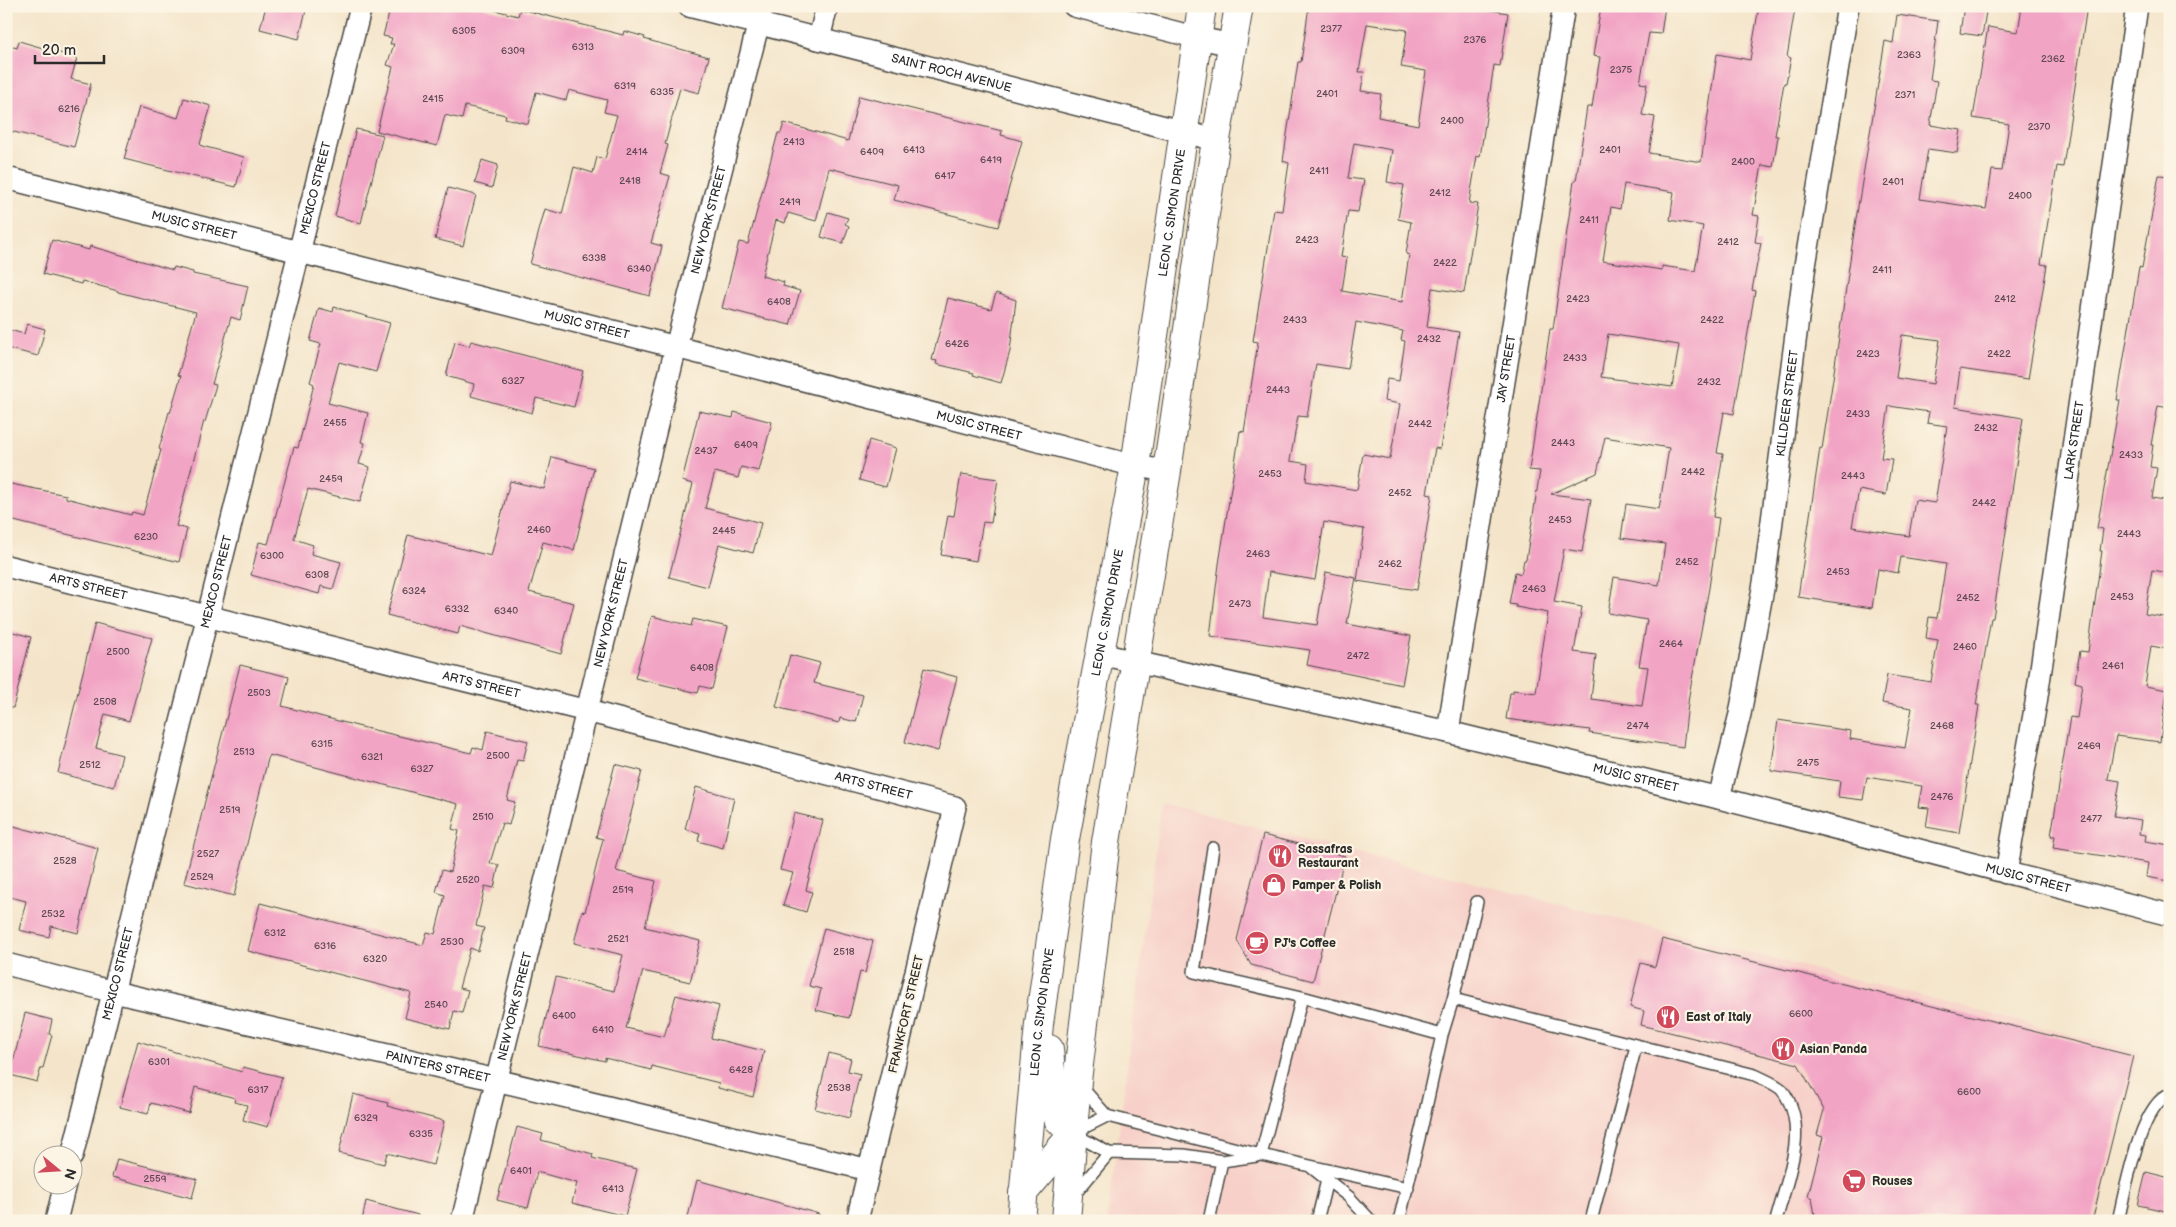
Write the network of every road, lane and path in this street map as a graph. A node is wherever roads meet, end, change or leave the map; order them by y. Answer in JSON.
{"nodes":[{"id":1,"x":361,"y":6,"type":"edge"},
{"id":2,"x":689,"y":6,"type":"edge"},
{"id":3,"x":827,"y":6,"type":"edge"},
{"id":4,"x":1074,"y":6,"type":"edge"},
{"id":5,"x":1202,"y":6,"type":"edge"},
{"id":6,"x":1239,"y":6,"type":"edge"},
{"id":7,"x":1564,"y":6,"type":"edge"},
{"id":8,"x":1848,"y":6,"type":"edge"},
{"id":9,"x":2137,"y":6,"type":"edge"},
{"id":10,"x":761,"y":15,"type":"edge"},
{"id":11,"x":1198,"y":38,"type":"junction"},
{"id":12,"x":819,"y":40,"type":"junction"},
{"id":13,"x":1233,"y":44,"type":"junction"},
{"id":14,"x":1183,"y":132,"type":"junction"},
{"id":15,"x":1216,"y":140,"type":"junction"},
{"id":16,"x":6,"y":178,"type":"edge"},
{"id":17,"x":300,"y":252,"type":"junction"},
{"id":18,"x":676,"y":347,"type":"junction"},
{"id":19,"x":1135,"y":466,"type":"junction"},
{"id":20,"x":1167,"y":471,"type":"junction"},
{"id":21,"x":6,"y":566,"type":"edge"},
{"id":22,"x":208,"y":617,"type":"junction"},
{"id":23,"x":1100,"y":654,"type":"junction"},
{"id":24,"x":1136,"y":662,"type":"junction"},
{"id":25,"x":587,"y":711,"type":"junction"},
{"id":26,"x":1448,"y":732,"type":"junction"},
{"id":27,"x":1719,"y":798,"type":"junction"},
{"id":28,"x":955,"y":807,"type":"joint"},
{"id":29,"x":1065,"y":838,"type":"junction"},
{"id":30,"x":1106,"y":842,"type":"junction"},
{"id":31,"x":1213,"y":848,"type":"dead end"},
{"id":32,"x":2006,"y":873,"type":"junction"},
{"id":33,"x":1477,"y":902,"type":"dead end"},
{"id":34,"x":2170,"y":915,"type":"edge"},
{"id":35,"x":6,"y":964,"type":"edge"},
{"id":36,"x":1046,"y":978,"type":"junction"},
{"id":37,"x":114,"y":992,"type":"junction"},
{"id":38,"x":1302,"y":997,"type":"junction"},
{"id":39,"x":1453,"y":999,"type":"junction"},
{"id":40,"x":1442,"y":1035,"type":"junction"},
{"id":41,"x":1636,"y":1046,"type":"junction"},
{"id":42,"x":496,"y":1080,"type":"junction"},
{"id":43,"x":1077,"y":1081,"type":"junction"},
{"id":44,"x":2170,"y":1094,"type":"edge"},
{"id":45,"x":1107,"y":1116,"type":"junction"},
{"id":46,"x":1073,"y":1134,"type":"junction"},
{"id":47,"x":75,"y":1144,"type":"edge"},
{"id":48,"x":1109,"y":1154,"type":"junction"},
{"id":49,"x":1261,"y":1155,"type":"junction"},
{"id":50,"x":1222,"y":1161,"type":"junction"},
{"id":51,"x":1308,"y":1166,"type":"junction"},
{"id":52,"x":869,"y":1170,"type":"junction"},
{"id":53,"x":1327,"y":1180,"type":"junction"},
{"id":54,"x":1408,"y":1188,"type":"junction"},
{"id":55,"x":1023,"y":1193,"type":"junction"},
{"id":56,"x":63,"y":1194,"type":"edge"},
{"id":57,"x":1066,"y":1212,"type":"edge"},
{"id":58,"x":56,"y":1221,"type":"edge"},
{"id":59,"x":462,"y":1221,"type":"edge"},
{"id":60,"x":857,"y":1221,"type":"edge"},
{"id":61,"x":1021,"y":1221,"type":"edge"},
{"id":62,"x":1209,"y":1221,"type":"edge"},
{"id":63,"x":1317,"y":1221,"type":"edge"},
{"id":64,"x":1371,"y":1221,"type":"edge"},
{"id":65,"x":1399,"y":1221,"type":"edge"},
{"id":66,"x":1591,"y":1221,"type":"edge"},
{"id":67,"x":1776,"y":1221,"type":"edge"},
{"id":68,"x":2118,"y":1221,"type":"edge"}],
"edges":[{"from":1,"to":17,"type":"street","name":"MEXICO STREET"},
{"from":2,"to":10,"type":"street","name":"SAINT ROCH AVENUE"},
{"from":3,"to":12,"type":"street"},
{"from":4,"to":11,"type":"street"},
{"from":5,"to":11,"type":"main road","name":"LEON C. SIMON DRIVE"},
{"from":6,"to":13,"type":"main road"},
{"from":7,"to":26,"type":"street","name":"JAY STREET"},
{"from":8,"to":27,"type":"street","name":"KILLDEER STREET"},
{"from":9,"to":32,"type":"street","name":"LARK STREET"},
{"from":10,"to":12,"type":"street","name":"SAINT ROCH AVENUE"},
{"from":10,"to":18,"type":"street","name":"NEW YORK STREET"},
{"from":11,"to":13,"type":"street"},
{"from":11,"to":14,"type":"main road","name":"LEON C. SIMON DRIVE"},
{"from":12,"to":14,"type":"street","name":"SAINT ROCH AVENUE"},
{"from":13,"to":15,"type":"main road"},
{"from":14,"to":15,"type":"street","name":"SAINT ROCH AVENUE"},
{"from":14,"to":19,"type":"main road","name":"LEON C. SIMON DRIVE"},
{"from":15,"to":20,"type":"main road"},
{"from":16,"to":17,"type":"street","name":"MUSIC STREET"},
{"from":17,"to":18,"type":"street","name":"MUSIC STREET"},
{"from":17,"to":22,"type":"street","name":"MEXICO STREET"},
{"from":18,"to":19,"type":"street","name":"MUSIC STREET"},
{"from":18,"to":25,"type":"street","name":"NEW YORK STREET"},
{"from":19,"to":20,"type":"street","name":"MUSIC STREET"},
{"from":19,"to":23,"type":"main road","name":"LEON C. SIMON DRIVE"},
{"from":20,"to":24,"type":"main road"},
{"from":21,"to":22,"type":"street","name":"ARTS STREET"},
{"from":22,"to":25,"type":"street","name":"ARTS STREET"},
{"from":22,"to":37,"type":"street","name":"MEXICO STREET"},
{"from":23,"to":24,"type":"street","name":"MUSIC STREET"},
{"from":23,"to":29,"type":"main road","name":"LEON C. SIMON DRIVE"},
{"from":24,"to":26,"type":"street","name":"MUSIC STREET"},
{"from":24,"to":30,"type":"main road"},
{"from":25,"to":28,"type":"street","name":"ARTS STREET"},
{"from":25,"to":42,"type":"street","name":"NEW YORK STREET"},
{"from":26,"to":27,"type":"street","name":"MUSIC STREET"},
{"from":27,"to":32,"type":"street","name":"MUSIC STREET"},
{"from":28,"to":52,"type":"street","name":"FRANKFORT STREET"},
{"from":29,"to":30,"type":"main road"},
{"from":29,"to":36,"type":"main road","name":"LEON C. SIMON DRIVE"},
{"from":30,"to":43,"type":"main road"},
{"from":31,"to":38,"type":"lane"},
{"from":32,"to":34,"type":"street","name":"MUSIC STREET"},
{"from":33,"to":39,"type":"lane"},
{"from":35,"to":37,"type":"street","name":"PAINTERS STREET"},
{"from":36,"to":46,"type":"main road"},
{"from":36,"to":55,"type":"main road","name":"LEON C. SIMON DRIVE"},
{"from":37,"to":42,"type":"street","name":"PAINTERS STREET"},
{"from":37,"to":47,"type":"street","name":"MEXICO STREET"},
{"from":38,"to":40,"type":"lane"},
{"from":38,"to":49,"type":"lane"},
{"from":39,"to":40,"type":"lane"},
{"from":39,"to":41,"type":"lane"},
{"from":40,"to":54,"type":"lane"},
{"from":41,"to":66,"type":"lane"},
{"from":41,"to":67,"type":"lane"},
{"from":42,"to":52,"type":"street","name":"PAINTERS STREET"},
{"from":42,"to":59,"type":"street","name":"NEW YORK STREET"},
{"from":43,"to":45,"type":"lane"},
{"from":43,"to":46,"type":"main road"},
{"from":44,"to":68,"type":"lane"},
{"from":45,"to":46,"type":"lane"},
{"from":45,"to":49,"type":"lane"},
{"from":46,"to":48,"type":"lane"},
{"from":46,"to":55,"type":"main road"},
{"from":46,"to":57,"type":"main road"},
{"from":48,"to":50,"type":"lane"},
{"from":48,"to":57,"type":"lane"},
{"from":49,"to":50,"type":"lane"},
{"from":49,"to":51,"type":"lane"},
{"from":50,"to":62,"type":"lane"},
{"from":51,"to":53,"type":"lane"},
{"from":51,"to":54,"type":"lane"},
{"from":52,"to":60,"type":"street","name":"FRANKFORT STREET"},
{"from":53,"to":63,"type":"lane"},
{"from":53,"to":64,"type":"lane"},
{"from":54,"to":65,"type":"lane"},
{"from":55,"to":61,"type":"main road","name":"LEON C. SIMON DRIVE"},
{"from":56,"to":58,"type":"street"}]}
